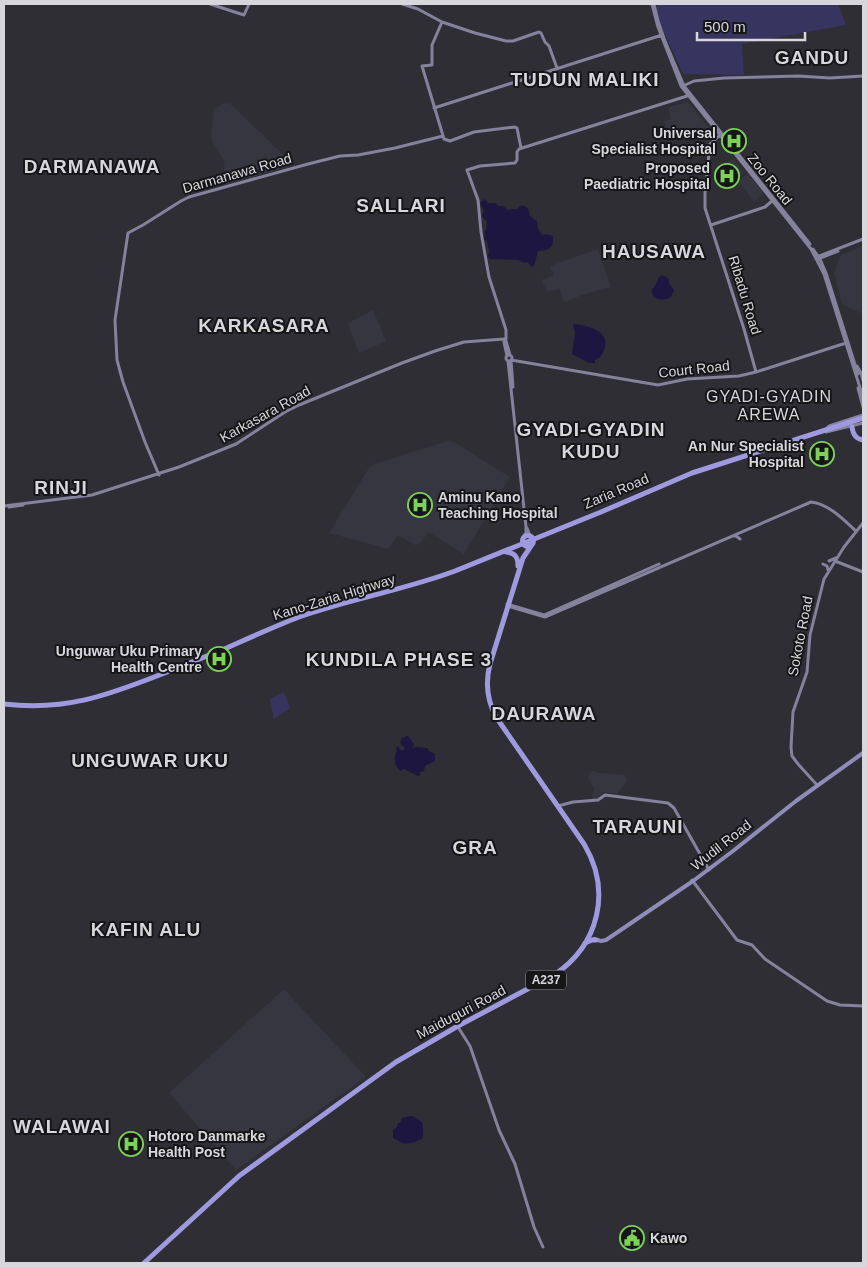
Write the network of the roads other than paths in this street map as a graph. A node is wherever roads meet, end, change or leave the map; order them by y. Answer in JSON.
{"nodes":[{"id":1,"x":210,"y":4,"type":"edge"},
{"id":2,"x":249,"y":4,"type":"edge"},
{"id":3,"x":402,"y":4,"type":"edge"},
{"id":4,"x":653,"y":4,"type":"edge"},
{"id":5,"x":442,"y":22,"type":"junction"},
{"id":6,"x":662,"y":35,"type":"junction"},
{"id":7,"x":557,"y":68,"type":"junction"},
{"id":8,"x":863,"y":76,"type":"edge"},
{"id":9,"x":683,"y":87,"type":"junction"},
{"id":10,"x":689,"y":95,"type":"junction"},
{"id":11,"x":434,"y":108,"type":"junction"},
{"id":12,"x":721,"y":134,"type":"junction"},
{"id":13,"x":443,"y":136,"type":"junction"},
{"id":14,"x":521,"y":148,"type":"junction"},
{"id":15,"x":772,"y":201,"type":"junction"},
{"id":16,"x":711,"y":225,"type":"junction"},
{"id":17,"x":863,"y":240,"type":"edge"},
{"id":18,"x":818,"y":258,"type":"junction"},
{"id":19,"x":505,"y":341,"type":"junction"},
{"id":20,"x":845,"y":342,"type":"junction"},
{"id":21,"x":510,"y":358,"type":"junction"},
{"id":22,"x":855,"y":363,"type":"junction"},
{"id":23,"x":756,"y":371,"type":"junction"},
{"id":24,"x":855,"y":371,"type":"junction"},
{"id":25,"x":858,"y":376,"type":"junction"},
{"id":26,"x":863,"y":381,"type":"edge"},
{"id":27,"x":863,"y":390,"type":"edge"},
{"id":28,"x":863,"y":397,"type":"edge"},
{"id":29,"x":863,"y":407,"type":"edge"},
{"id":30,"x":863,"y":418,"type":"edge"},
{"id":31,"x":852,"y":424,"type":"junction"},
{"id":32,"x":824,"y":430,"type":"junction"},
{"id":33,"x":863,"y":440,"type":"edge"},
{"id":34,"x":159,"y":474,"type":"junction"},
{"id":35,"x":4,"y":507,"type":"edge"},
{"id":36,"x":576,"y":521,"type":"junction"},
{"id":37,"x":862,"y":524,"type":"edge"},
{"id":38,"x":527,"y":527,"type":"junction"},
{"id":39,"x":855,"y":528,"type":"junction"},
{"id":40,"x":745,"y":530,"type":"junction"},
{"id":41,"x":530,"y":536,"type":"junction"},
{"id":42,"x":732,"y":536,"type":"junction"},
{"id":43,"x":523,"y":538,"type":"junction"},
{"id":44,"x":528,"y":545,"type":"junction"},
{"id":45,"x":506,"y":552,"type":"junction"},
{"id":46,"x":829,"y":561,"type":"dead end"},
{"id":47,"x":836,"y":561,"type":"junction"},
{"id":48,"x":471,"y":563,"type":"junction"},
{"id":49,"x":659,"y":564,"type":"dead end"},
{"id":50,"x":823,"y":564,"type":"dead end"},
{"id":51,"x":518,"y":566,"type":"junction"},
{"id":52,"x":828,"y":570,"type":"junction"},
{"id":53,"x":863,"y":572,"type":"edge"},
{"id":54,"x":509,"y":605,"type":"junction"},
{"id":55,"x":4,"y":703,"type":"edge"},
{"id":56,"x":863,"y":752,"type":"edge"},
{"id":57,"x":816,"y":785,"type":"junction"},
{"id":58,"x":557,"y":807,"type":"junction"},
{"id":59,"x":708,"y":869,"type":"junction"},
{"id":60,"x":692,"y":881,"type":"junction"},
{"id":61,"x":593,"y":928,"type":"junction"},
{"id":62,"x":588,"y":935,"type":"junction"},
{"id":63,"x":597,"y":939,"type":"junction"},
{"id":64,"x":585,"y":944,"type":"junction"},
{"id":65,"x":863,"y":1006,"type":"edge"},
{"id":66,"x":458,"y":1025,"type":"junction"},
{"id":67,"x":543,"y":1246,"type":"dead end"},
{"id":68,"x":143,"y":1263,"type":"edge"}],
"edges":[{"from":1,"to":2,"type":"street"},
{"from":3,"to":5,"type":"street"},
{"from":4,"to":6,"type":"street","name":"Zoo Road"},
{"from":5,"to":7,"type":"street"},
{"from":5,"to":11,"type":"street"},
{"from":6,"to":7,"type":"street"},
{"from":6,"to":9,"type":"street","name":"Zoo Road"},
{"from":7,"to":11,"type":"street"},
{"from":8,"to":9,"type":"street"},
{"from":9,"to":10,"type":"street","name":"Zoo Road"},
{"from":10,"to":12,"type":"street","name":"Zoo Road"},
{"from":10,"to":14,"type":"street"},
{"from":11,"to":13,"type":"street"},
{"from":12,"to":15,"type":"street","name":"Zoo Road"},
{"from":12,"to":16,"type":"street","name":"Ribadu Road"},
{"from":12,"to":18,"type":"street","name":"Zoo Road"},
{"from":13,"to":14,"type":"street","name":"Darmanawa Road"},
{"from":13,"to":34,"type":"street","name":"Darmanawa Road"},
{"from":14,"to":19,"type":"street"},
{"from":15,"to":16,"type":"street"},
{"from":15,"to":18,"type":"street","name":"Zoo Road"},
{"from":16,"to":23,"type":"street","name":"Ribadu Road"},
{"from":17,"to":18,"type":"street"},
{"from":18,"to":20,"type":"street","name":"Zoo Road"},
{"from":18,"to":22,"type":"street","name":"Zoo Road"},
{"from":19,"to":21,"type":"street"},
{"from":19,"to":34,"type":"street","name":"Karkasara Road"},
{"from":20,"to":23,"type":"street","name":"Court Road"},
{"from":20,"to":24,"type":"street","name":"Zoo Road"},
{"from":21,"to":23,"type":"street","name":"Court Road"},
{"from":21,"to":38,"type":"street"},
{"from":22,"to":25,"type":"street","name":"Zoo Road"},
{"from":22,"to":26,"type":"street"},
{"from":24,"to":25,"type":"street","name":"Zoo Road"},
{"from":24,"to":29,"type":"street"},
{"from":25,"to":27,"type":"street"},
{"from":25,"to":28,"type":"street"},
{"from":30,"to":31,"type":"highway","name":"Zaria Road"},
{"from":30,"to":32,"type":"highway","name":"Zaria Road"},
{"from":31,"to":32,"type":"highway","name":"Zaria Road"},
{"from":31,"to":33,"type":"highway"},
{"from":32,"to":36,"type":"highway","name":"Zaria Road"},
{"from":34,"to":35,"type":"street","name":"Karkasara Road"},
{"from":36,"to":41,"type":"highway","name":"Zaria Road"},
{"from":36,"to":44,"type":"highway","name":"Zaria Road"},
{"from":36,"to":48,"type":"highway"},
{"from":37,"to":39,"type":"street"},
{"from":38,"to":41,"type":"street"},
{"from":38,"to":43,"type":"street"},
{"from":39,"to":40,"type":"street"},
{"from":39,"to":47,"type":"street","name":"Sokoto Road"},
{"from":40,"to":42,"type":"street"},
{"from":40,"to":42,"type":"street"},
{"from":41,"to":43,"type":"highway"},
{"from":41,"to":44,"type":"highway"},
{"from":42,"to":54,"type":"street"},
{"from":43,"to":44,"type":"highway"},
{"from":43,"to":48,"type":"highway","name":"Kano-Zaria Highway"},
{"from":44,"to":45,"type":"highway","name":"Kano-Zaria Highway"},
{"from":44,"to":51,"type":"highway","name":"Maiduguri Road","number":"A237"},
{"from":44,"to":54,"type":"highway","name":"Maiduguri Road","number":"A237"},
{"from":45,"to":48,"type":"highway","name":"Kano-Zaria Highway"},
{"from":45,"to":51,"type":"highway"},
{"from":46,"to":47,"type":"street"},
{"from":47,"to":52,"type":"street","name":"Sokoto Road"},
{"from":47,"to":53,"type":"street"},
{"from":48,"to":55,"type":"highway","name":"Kano-Zaria Highway"},
{"from":49,"to":54,"type":"street"},
{"from":50,"to":52,"type":"street"},
{"from":51,"to":54,"type":"highway","name":"Maiduguri Road","number":"A237"},
{"from":52,"to":57,"type":"street","name":"Sokoto Road"},
{"from":54,"to":58,"type":"highway","name":"Maiduguri Road","number":"A237"},
{"from":54,"to":58,"type":"highway","name":"Maiduguri Road","number":"A237"},
{"from":56,"to":57,"type":"main road","name":"Wudil Road"},
{"from":57,"to":59,"type":"main road","name":"Wudil Road"},
{"from":58,"to":59,"type":"street"},
{"from":58,"to":61,"type":"highway","name":"Maiduguri Road","number":"A237"},
{"from":58,"to":62,"type":"highway","name":"Maiduguri Road","number":"A237"},
{"from":59,"to":60,"type":"main road","name":"Wudil Road"},
{"from":60,"to":63,"type":"main road","name":"Wudil Road"},
{"from":60,"to":65,"type":"street"},
{"from":61,"to":62,"type":"highway","name":"Maiduguri Road","number":"A237"},
{"from":61,"to":63,"type":"highway"},
{"from":62,"to":63,"type":"main road"},
{"from":62,"to":64,"type":"highway","name":"Maiduguri Road","number":"A237"},
{"from":62,"to":66,"type":"highway","name":"Maiduguri Road","number":"A237"},
{"from":63,"to":64,"type":"highway"},
{"from":64,"to":66,"type":"highway","name":"Maiduguri Road","number":"A237"},
{"from":66,"to":67,"type":"street"},
{"from":66,"to":68,"type":"highway","name":"Maiduguri Road","number":"A237"}]}
